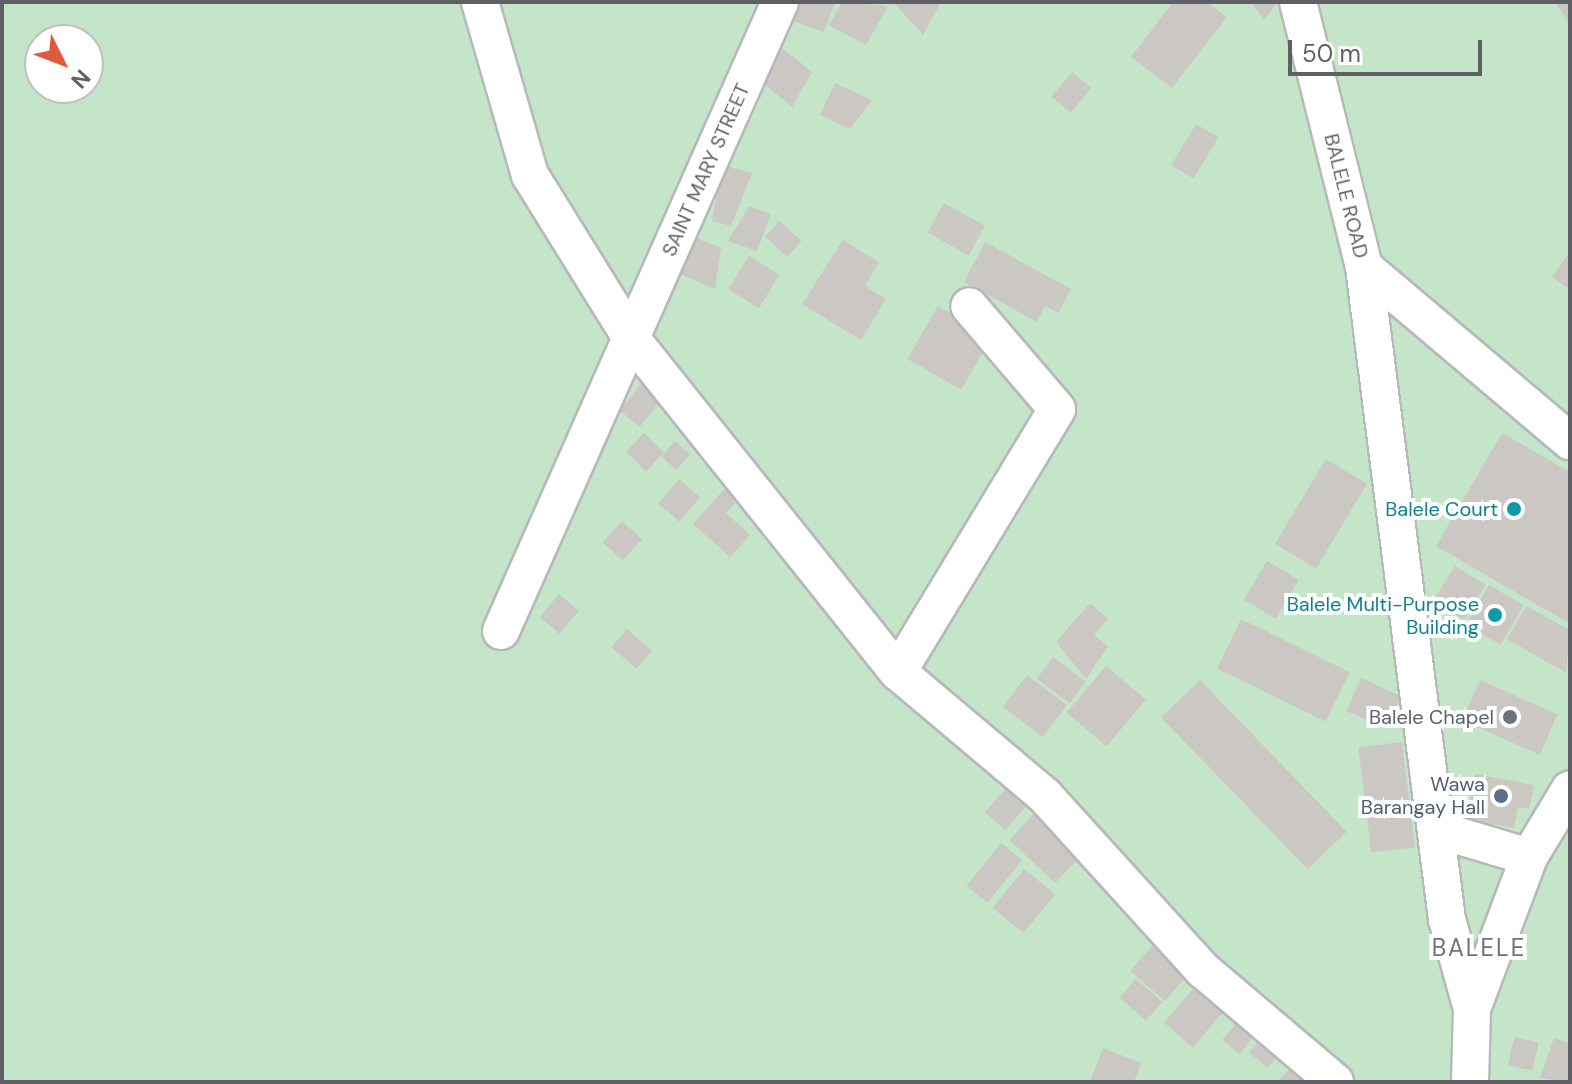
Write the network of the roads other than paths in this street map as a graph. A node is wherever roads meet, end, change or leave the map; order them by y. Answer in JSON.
{"nodes":[{"id":1,"x":480,"y":2,"type":"edge"},
{"id":2,"x":780,"y":2,"type":"edge"},
{"id":3,"x":1298,"y":2,"type":"edge"},
{"id":4,"x":1364,"y":267,"type":"junction"},
{"id":5,"x":969,"y":306,"type":"dead end"},
{"id":6,"x":631,"y":338,"type":"junction"},
{"id":7,"x":1570,"y":441,"type":"edge"},
{"id":8,"x":501,"y":631,"type":"dead end"},
{"id":9,"x":898,"y":672,"type":"junction"},
{"id":10,"x":1570,"y":789,"type":"edge"},
{"id":11,"x":1439,"y":830,"type":"junction"},
{"id":12,"x":1529,"y":857,"type":"junction"},
{"id":13,"x":1472,"y":1009,"type":"junction"},
{"id":14,"x":1335,"y":1082,"type":"edge"},
{"id":15,"x":1470,"y":1082,"type":"edge"}],
"edges":[{"from":1,"to":6,"type":"street"},
{"from":2,"to":6,"type":"street","name":"SAINT MARY STREET"},
{"from":3,"to":4,"type":"street","name":"BALELE ROAD"},
{"from":4,"to":7,"type":"street","name":"BALELE ROAD"},
{"from":4,"to":11,"type":"street"},
{"from":5,"to":9,"type":"street"},
{"from":6,"to":8,"type":"street","name":"SAINT MARY STREET"},
{"from":6,"to":9,"type":"street"},
{"from":9,"to":14,"type":"street"},
{"from":10,"to":12,"type":"street"},
{"from":11,"to":12,"type":"street"},
{"from":11,"to":13,"type":"street"},
{"from":12,"to":13,"type":"street"},
{"from":13,"to":15,"type":"street"}]}
